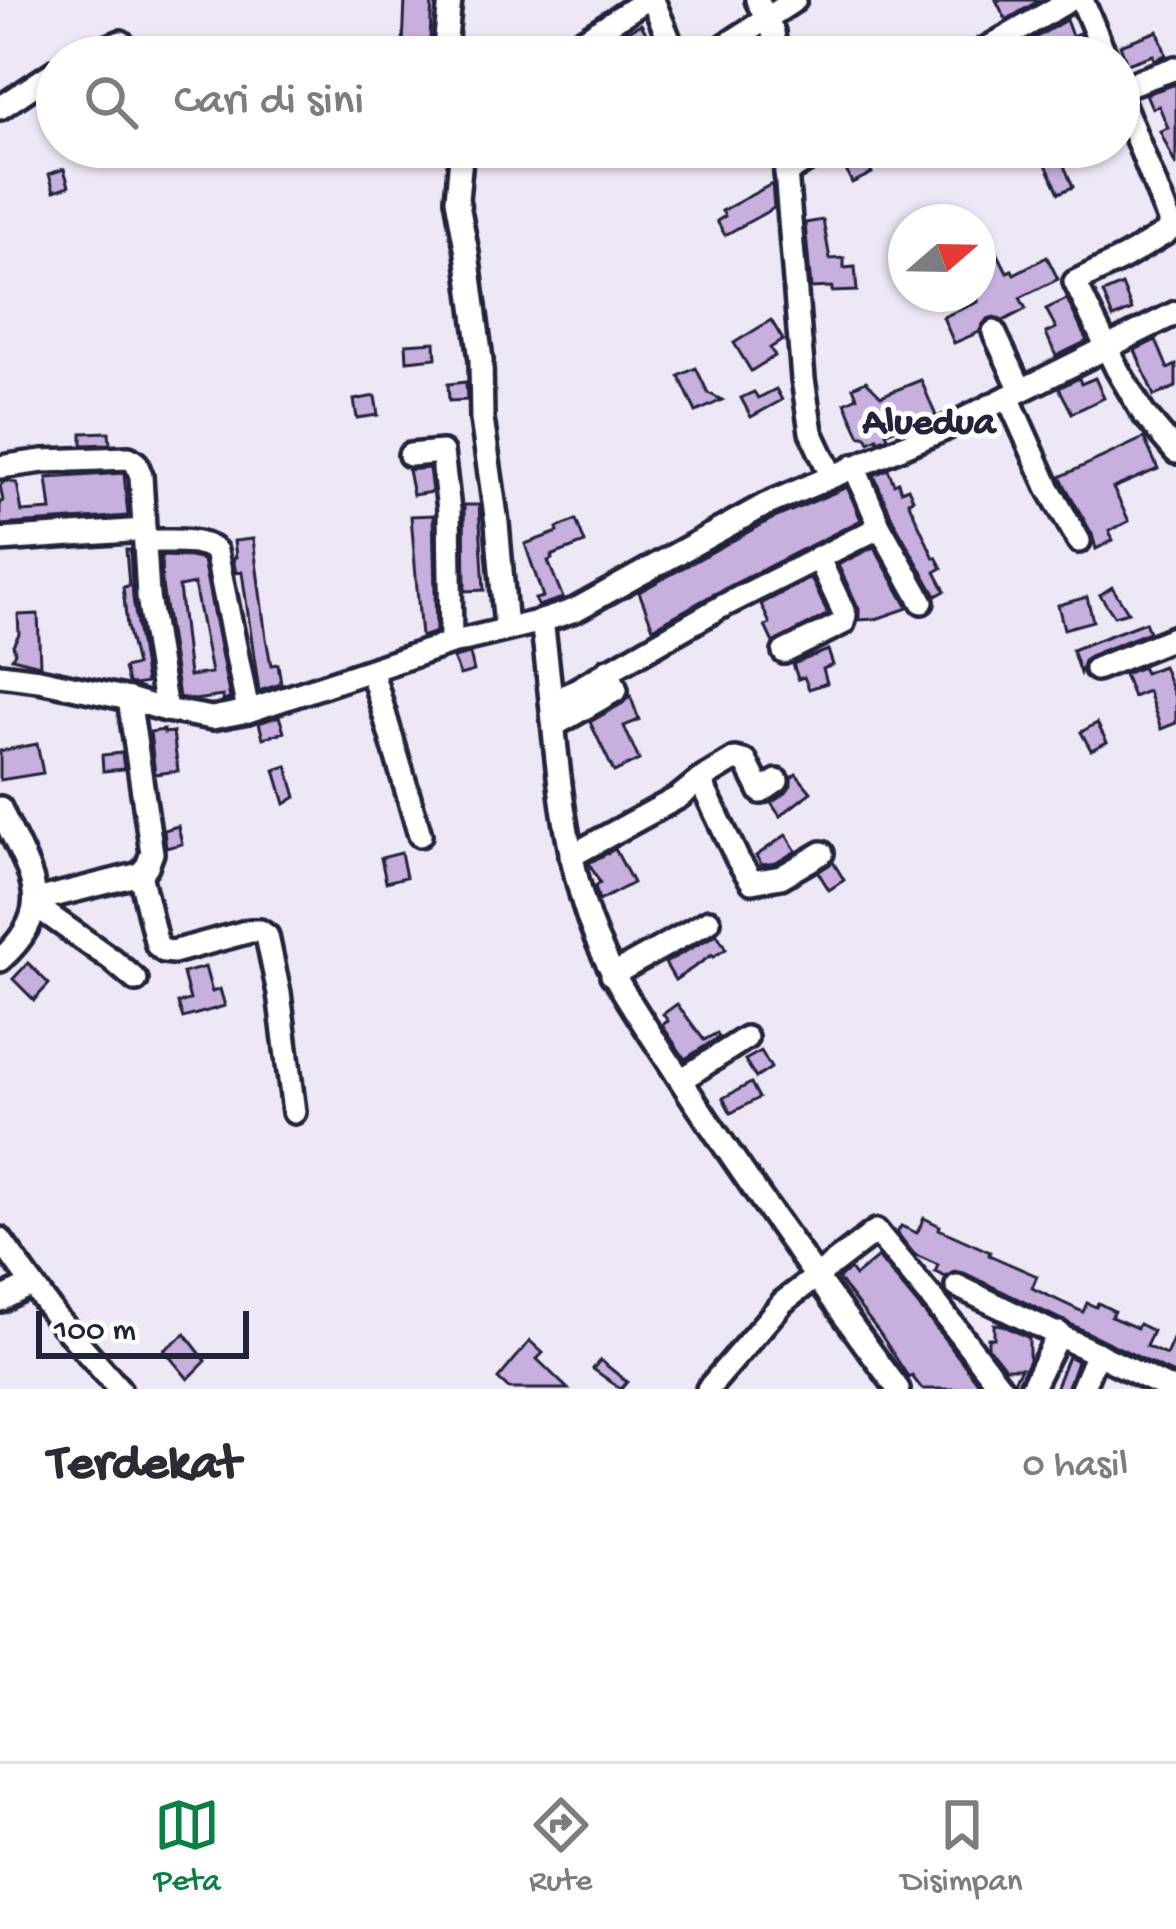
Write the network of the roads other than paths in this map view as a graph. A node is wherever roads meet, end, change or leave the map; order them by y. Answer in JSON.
{"nodes":[{"id":1,"x":450,"y":0,"type":"edge"},
{"id":2,"x":650,"y":0,"type":"edge"},
{"id":3,"x":795,"y":0,"type":"edge"},
{"id":4,"x":1070,"y":0,"type":"edge"},
{"id":5,"x":1082,"y":0,"type":"edge"},
{"id":6,"x":761,"y":9,"type":"edge"},
{"id":7,"x":446,"y":36,"type":"edge"},
{"id":8,"x":591,"y":36,"type":"edge"},
{"id":9,"x":666,"y":36,"type":"edge"},
{"id":10,"x":731,"y":36,"type":"edge"},
{"id":11,"x":1008,"y":36,"type":"edge"},
{"id":12,"x":1097,"y":36,"type":"edge"},
{"id":13,"x":1176,"y":68,"type":"edge"},
{"id":14,"x":1140,"y":83,"type":"edge"},
{"id":15,"x":36,"y":84,"type":"edge"},
{"id":16,"x":0,"y":108,"type":"edge"},
{"id":17,"x":1140,"y":145,"type":"edge"},
{"id":18,"x":460,"y":168,"type":"edge"},
{"id":19,"x":786,"y":168,"type":"edge"},
{"id":20,"x":794,"y":168,"type":"edge"},
{"id":21,"x":786,"y":173,"type":"junction"},
{"id":22,"x":1176,"y":313,"type":"edge"},
{"id":23,"x":994,"y":332,"type":"dead end"},
{"id":24,"x":1106,"y":347,"type":"junction"},
{"id":25,"x":1014,"y":393,"type":"junction"},
{"id":26,"x":1176,"y":452,"type":"edge"},
{"id":27,"x":410,"y":455,"type":"dead end"},
{"id":28,"x":854,"y":466,"type":"junction"},
{"id":29,"x":0,"y":467,"type":"edge"},
{"id":30,"x":831,"y":476,"type":"junction"},
{"id":31,"x":880,"y":527,"type":"junction"},
{"id":32,"x":144,"y":536,"type":"junction"},
{"id":33,"x":0,"y":541,"type":"edge"},
{"id":34,"x":1079,"y":541,"type":"dead end"},
{"id":35,"x":818,"y":556,"type":"junction"},
{"id":36,"x":922,"y":602,"type":"dead end"},
{"id":37,"x":542,"y":621,"type":"junction"},
{"id":38,"x":506,"y":629,"type":"junction"},
{"id":39,"x":1176,"y":637,"type":"edge"},
{"id":40,"x":452,"y":643,"type":"junction"},
{"id":41,"x":784,"y":652,"type":"dead end"},
{"id":42,"x":1096,"y":669,"type":"dead end"},
{"id":43,"x":371,"y":672,"type":"junction"},
{"id":44,"x":0,"y":675,"type":"edge"},
{"id":45,"x":129,"y":699,"type":"junction"},
{"id":46,"x":166,"y":710,"type":"junction"},
{"id":47,"x":248,"y":711,"type":"junction"},
{"id":48,"x":554,"y":714,"type":"junction"},
{"id":49,"x":700,"y":780,"type":"junction"},
{"id":50,"x":777,"y":781,"type":"dead end"},
{"id":51,"x":0,"y":808,"type":"edge"},
{"id":52,"x":420,"y":835,"type":"dead end"},
{"id":53,"x":822,"y":853,"type":"dead end"},
{"id":54,"x":571,"y":856,"type":"junction"},
{"id":55,"x":140,"y":874,"type":"junction"},
{"id":56,"x":36,"y":903,"type":"junction"},
{"id":57,"x":709,"y":921,"type":"dead end"},
{"id":58,"x":0,"y":960,"type":"edge"},
{"id":59,"x":612,"y":975,"type":"junction"},
{"id":60,"x":136,"y":980,"type":"dead end"},
{"id":61,"x":746,"y":1038,"type":"dead end"},
{"id":62,"x":681,"y":1080,"type":"junction"},
{"id":63,"x":294,"y":1112,"type":"dead end"},
{"id":64,"x":0,"y":1239,"type":"edge"},
{"id":65,"x":816,"y":1278,"type":"junction"},
{"id":66,"x":32,"y":1283,"type":"junction"},
{"id":67,"x":957,"y":1286,"type":"dead end"},
{"id":68,"x":0,"y":1300,"type":"edge"},
{"id":69,"x":1059,"y":1334,"type":"junction"},
{"id":70,"x":1097,"y":1353,"type":"junction"},
{"id":71,"x":1166,"y":1388,"type":"edge"},
{"id":72,"x":118,"y":1389,"type":"edge"},
{"id":73,"x":708,"y":1389,"type":"edge"},
{"id":74,"x":898,"y":1389,"type":"edge"},
{"id":75,"x":1002,"y":1389,"type":"edge"},
{"id":76,"x":1031,"y":1389,"type":"edge"},
{"id":77,"x":1082,"y":1389,"type":"edge"}],
"edges":[{"from":1,"to":7,"type":"street"},
{"from":2,"to":8,"type":"street"},
{"from":2,"to":9,"type":"street"},
{"from":3,"to":6,"type":"street"},
{"from":4,"to":11,"type":"street"},
{"from":5,"to":12,"type":"street"},
{"from":6,"to":10,"type":"street"},
{"from":13,"to":14,"type":"street"},
{"from":15,"to":16,"type":"street"},
{"from":17,"to":24,"type":"street"},
{"from":18,"to":38,"type":"street"},
{"from":19,"to":21,"type":"street"},
{"from":20,"to":21,"type":"street"},
{"from":21,"to":30,"type":"street"},
{"from":22,"to":24,"type":"street"},
{"from":23,"to":25,"type":"street"},
{"from":24,"to":25,"type":"street"},
{"from":24,"to":26,"type":"street"},
{"from":25,"to":28,"type":"street"},
{"from":25,"to":34,"type":"street"},
{"from":27,"to":40,"type":"street"},
{"from":28,"to":30,"type":"street"},
{"from":28,"to":31,"type":"street"},
{"from":29,"to":32,"type":"street"},
{"from":30,"to":37,"type":"street"},
{"from":31,"to":35,"type":"street"},
{"from":31,"to":36,"type":"street"},
{"from":32,"to":33,"type":"street"},
{"from":32,"to":46,"type":"street"},
{"from":32,"to":47,"type":"street"},
{"from":35,"to":41,"type":"street"},
{"from":35,"to":48,"type":"street"},
{"from":37,"to":38,"type":"street"},
{"from":37,"to":48,"type":"street"},
{"from":38,"to":40,"type":"street"},
{"from":39,"to":42,"type":"street"},
{"from":40,"to":43,"type":"street"},
{"from":43,"to":47,"type":"street"},
{"from":43,"to":52,"type":"street"},
{"from":44,"to":45,"type":"street"},
{"from":45,"to":46,"type":"street"},
{"from":45,"to":55,"type":"street"},
{"from":46,"to":47,"type":"street"},
{"from":48,"to":54,"type":"street"},
{"from":49,"to":50,"type":"street"},
{"from":49,"to":53,"type":"street"},
{"from":49,"to":54,"type":"street"},
{"from":51,"to":56,"type":"street"},
{"from":54,"to":59,"type":"street"},
{"from":55,"to":56,"type":"street"},
{"from":55,"to":63,"type":"street"},
{"from":56,"to":58,"type":"street"},
{"from":56,"to":60,"type":"street"},
{"from":57,"to":59,"type":"street"},
{"from":59,"to":62,"type":"street"},
{"from":61,"to":62,"type":"street"},
{"from":62,"to":65,"type":"street"},
{"from":64,"to":66,"type":"street"},
{"from":65,"to":73,"type":"street"},
{"from":65,"to":74,"type":"street"},
{"from":65,"to":75,"type":"street"},
{"from":66,"to":68,"type":"street"},
{"from":66,"to":72,"type":"street"},
{"from":67,"to":69,"type":"street"},
{"from":69,"to":70,"type":"street"},
{"from":69,"to":76,"type":"street"},
{"from":70,"to":71,"type":"street"},
{"from":70,"to":77,"type":"street"}]}
